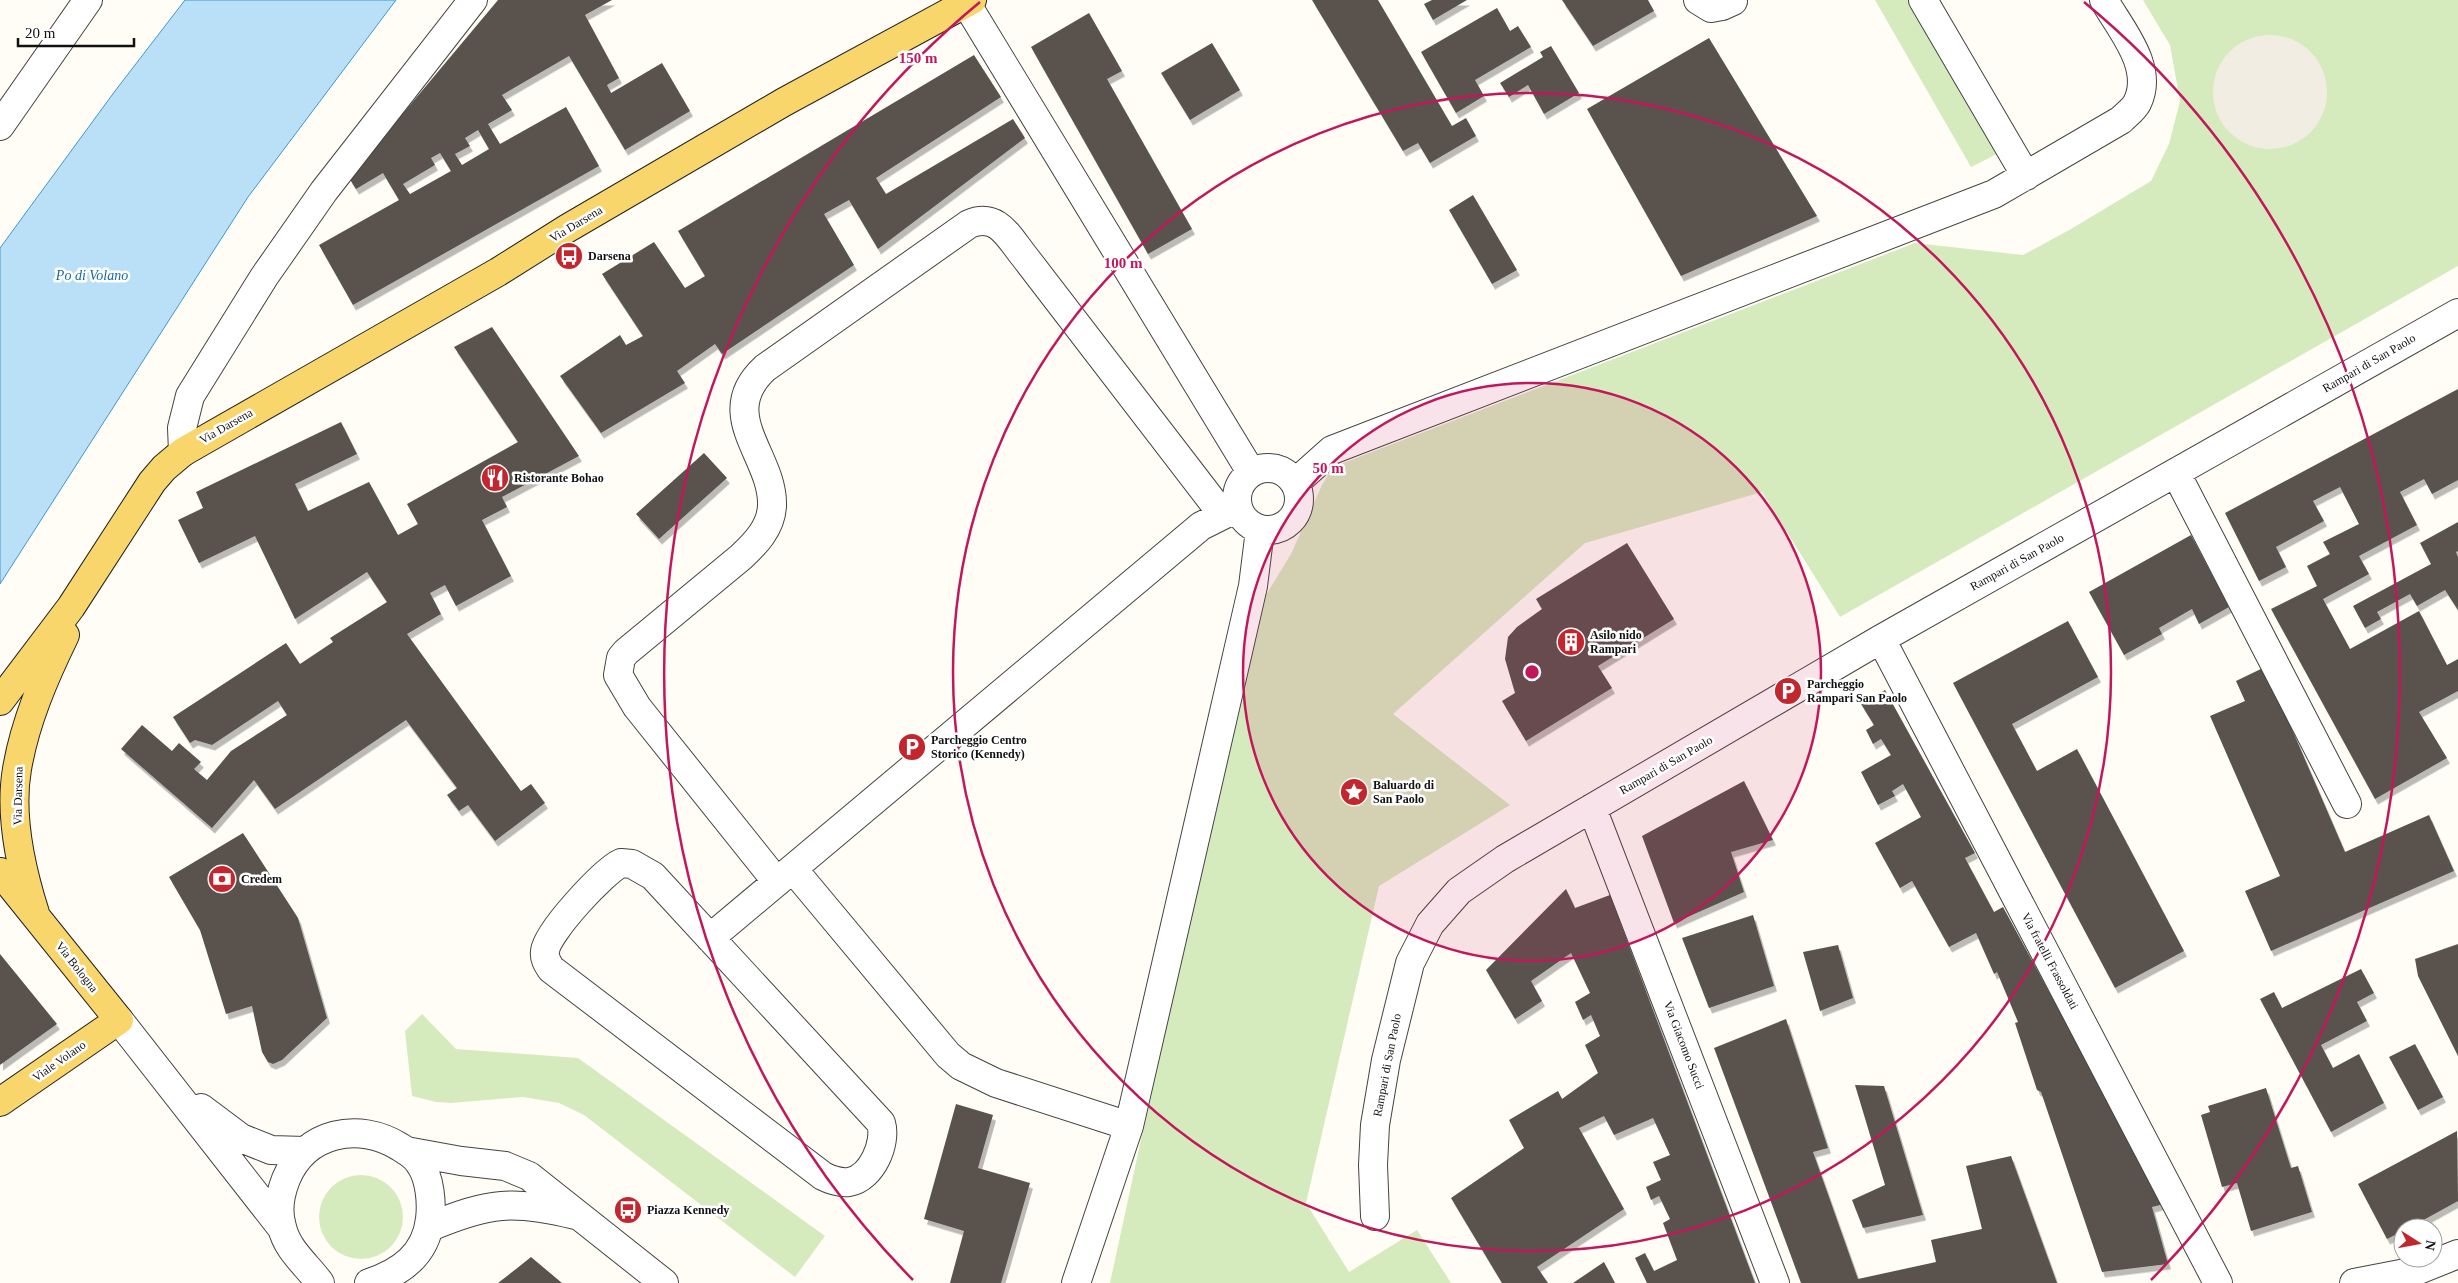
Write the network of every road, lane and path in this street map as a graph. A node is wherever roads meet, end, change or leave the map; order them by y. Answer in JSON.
{"nodes":[{"id":1,"x":88,"y":0,"type":"edge"},
{"id":2,"x":473,"y":0,"type":"edge"},
{"id":3,"x":1698,"y":0,"type":"edge"},
{"id":4,"x":1923,"y":0,"type":"edge"},
{"id":5,"x":2104,"y":0,"type":"edge"},
{"id":6,"x":1733,"y":1,"type":"edge"},
{"id":7,"x":969,"y":2,"type":"edge"},
{"id":8,"x":0,"y":126,"type":"edge"},
{"id":9,"x":2026,"y":176,"type":"junction"},
{"id":10,"x":2457,"y":317,"type":"edge"},
{"id":11,"x":183,"y":452,"type":"junction"},
{"id":12,"x":1252,"y":472,"type":"junction"},
{"id":13,"x":2176,"y":473,"type":"junction"},
{"id":14,"x":1295,"y":483,"type":"junction"},
{"id":15,"x":1230,"y":512,"type":"junction"},
{"id":16,"x":1260,"y":530,"type":"junction"},
{"id":17,"x":110,"y":547,"type":"junction"},
{"id":18,"x":1881,"y":639,"type":"junction"},
{"id":19,"x":0,"y":701,"type":"edge"},
{"id":20,"x":2347,"y":804,"type":"dead end"},
{"id":21,"x":1592,"y":808,"type":"junction"},
{"id":22,"x":0,"y":872,"type":"edge"},
{"id":23,"x":785,"y":875,"type":"junction"},
{"id":24,"x":35,"y":913,"type":"junction"},
{"id":25,"x":710,"y":938,"type":"junction"},
{"id":26,"x":119,"y":1020,"type":"junction"},
{"id":27,"x":152,"y":1063,"type":"junction"},
{"id":28,"x":0,"y":1102,"type":"edge"},
{"id":29,"x":1129,"y":1126,"type":"junction"},
{"id":30,"x":406,"y":1151,"type":"junction"},
{"id":31,"x":305,"y":1152,"type":"junction"},
{"id":32,"x":576,"y":1216,"type":"junction"},
{"id":33,"x":1375,"y":1216,"type":"dead end"},
{"id":34,"x":282,"y":1227,"type":"junction"},
{"id":35,"x":430,"y":1227,"type":"junction"},
{"id":36,"x":2458,"y":1254,"type":"edge"},
{"id":37,"x":315,"y":1277,"type":"edge"},
{"id":38,"x":2420,"y":1277,"type":"edge"},
{"id":39,"x":381,"y":1281,"type":"edge"},
{"id":40,"x":339,"y":1283,"type":"edge"},
{"id":41,"x":664,"y":1283,"type":"edge"},
{"id":42,"x":1076,"y":1283,"type":"edge"},
{"id":43,"x":1775,"y":1283,"type":"edge"},
{"id":44,"x":2218,"y":1283,"type":"edge"},
{"id":45,"x":2354,"y":1283,"type":"edge"}],
"edges":[{"from":1,"to":8,"type":"street"},
{"from":2,"to":11,"type":"street","name":"Via Darsena"},
{"from":3,"to":6,"type":"street"},
{"from":4,"to":9,"type":"street"},
{"from":5,"to":9,"type":"street"},
{"from":7,"to":11,"type":"main road","name":"Via Darsena"},
{"from":7,"to":12,"type":"street"},
{"from":9,"to":14,"type":"street"},
{"from":10,"to":13,"type":"street","name":"Rampari di San Paolo"},
{"from":11,"to":17,"type":"main road","name":"Via Darsena"},
{"from":12,"to":14,"type":"street"},
{"from":12,"to":15,"type":"street"},
{"from":13,"to":18,"type":"street","name":"Rampari di San Paolo"},
{"from":13,"to":20,"type":"street"},
{"from":14,"to":16,"type":"street"},
{"from":15,"to":16,"type":"street"},
{"from":15,"to":23,"type":"street"},
{"from":15,"to":23,"type":"street"},
{"from":16,"to":29,"type":"street"},
{"from":17,"to":19,"type":"main road","name":"Via Darsena"},
{"from":17,"to":24,"type":"main road","name":"Via Darsena"},
{"from":18,"to":21,"type":"street","name":"Rampari di San Paolo"},
{"from":18,"to":44,"type":"street","name":"Via fratelli Frassoldati"},
{"from":21,"to":33,"type":"street","name":"Rampari di San Paolo"},
{"from":21,"to":43,"type":"street","name":"Via Giacomo Succi"},
{"from":22,"to":24,"type":"main road","name":"Via Bologna"},
{"from":23,"to":25,"type":"street"},
{"from":23,"to":29,"type":"street"},
{"from":24,"to":26,"type":"main road","name":"Via Bologna"},
{"from":25,"to":25,"type":"street"},
{"from":26,"to":27,"type":"street","name":"Via Bologna"},
{"from":26,"to":28,"type":"main road","name":"Viale Volano"},
{"from":27,"to":31,"type":"street","name":"Via Bologna"},
{"from":27,"to":34,"type":"street","name":"Via Bologna"},
{"from":29,"to":42,"type":"street"},
{"from":30,"to":31,"type":"street","name":"Via Bologna"},
{"from":30,"to":32,"type":"street"},
{"from":30,"to":35,"type":"street","name":"Via Bologna"},
{"from":31,"to":34,"type":"street","name":"Via Bologna"},
{"from":32,"to":35,"type":"street"},
{"from":32,"to":41,"type":"street"},
{"from":34,"to":37,"type":"street","name":"Via Bologna"},
{"from":35,"to":39,"type":"street","name":"Via Bologna"},
{"from":36,"to":38,"type":"street"},
{"from":37,"to":40,"type":"street","name":"Via Bologna"},
{"from":38,"to":45,"type":"street"}]}
